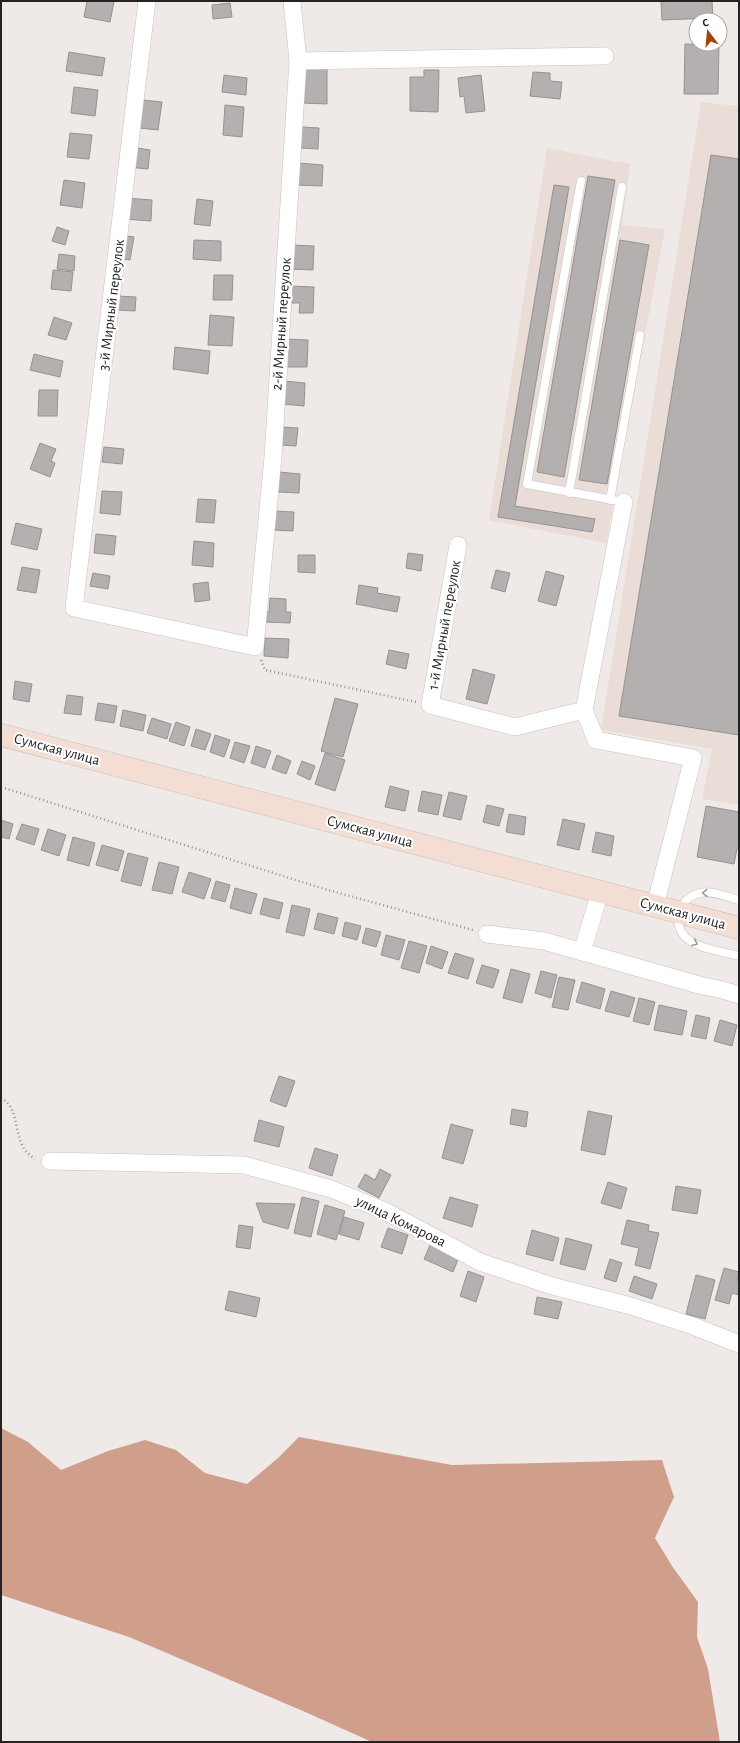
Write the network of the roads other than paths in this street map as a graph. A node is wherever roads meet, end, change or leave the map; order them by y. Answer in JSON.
{"nodes":[{"id":1,"x":147,"y":1,"type":"edge"},
{"id":2,"x":292,"y":1,"type":"edge"},
{"id":3,"x":605,"y":56,"type":"dead end"},
{"id":4,"x":298,"y":61,"type":"junction"},
{"id":5,"x":580,"y":181,"type":"dead end"},
{"id":6,"x":622,"y":187,"type":"dead end"},
{"id":7,"x":640,"y":335,"type":"dead end"},
{"id":8,"x":569,"y":493,"type":"junction"},
{"id":9,"x":617,"y":501,"type":"junction"},
{"id":10,"x":458,"y":545,"type":"dead end"},
{"id":11,"x":255,"y":647,"type":"joint"},
{"id":12,"x":584,"y":710,"type":"junction"},
{"id":13,"x":1,"y":735,"type":"edge"},
{"id":14,"x":600,"y":892,"type":"junction"},
{"id":15,"x":739,"y":900,"type":"edge"},
{"id":16,"x":656,"y":906,"type":"junction"},
{"id":17,"x":679,"y":912,"type":"junction"},
{"id":18,"x":739,"y":928,"type":"edge"},
{"id":19,"x":487,"y":934,"type":"road end"},
{"id":20,"x":582,"y":952,"type":"junction"},
{"id":21,"x":739,"y":956,"type":"edge"},
{"id":22,"x":739,"y":995,"type":"edge"},
{"id":23,"x":50,"y":1161,"type":"road end"},
{"id":24,"x":739,"y":1344,"type":"edge"}],
"edges":[{"from":1,"to":11,"type":"street","name":"3-й Мирный переулок"},
{"from":2,"to":4,"type":"street","name":"2-й Мирный переулок"},
{"from":3,"to":4,"type":"street"},
{"from":4,"to":11,"type":"street","name":"2-й Мирный переулок"},
{"from":5,"to":8,"type":"lane"},
{"from":6,"to":8,"type":"lane"},
{"from":7,"to":9,"type":"lane"},
{"from":8,"to":9,"type":"lane"},
{"from":9,"to":12,"type":"street"},
{"from":10,"to":12,"type":"street","name":"1-й Мирный переулок"},
{"from":12,"to":16,"type":"street"},
{"from":13,"to":14,"type":"main road","name":"Сумская улица"},
{"from":14,"to":16,"type":"main road","name":"Сумская улица"},
{"from":14,"to":20,"type":"street"},
{"from":15,"to":17,"type":"lane","one_way":true},
{"from":16,"to":17,"type":"main road","name":"Сумская улица"},
{"from":17,"to":18,"type":"main road","name":"Сумская улица"},
{"from":17,"to":21,"type":"lane","one_way":true},
{"from":19,"to":20,"type":"street"},
{"from":20,"to":22,"type":"street"},
{"from":23,"to":24,"type":"street","name":"улица Комарова"}]}
